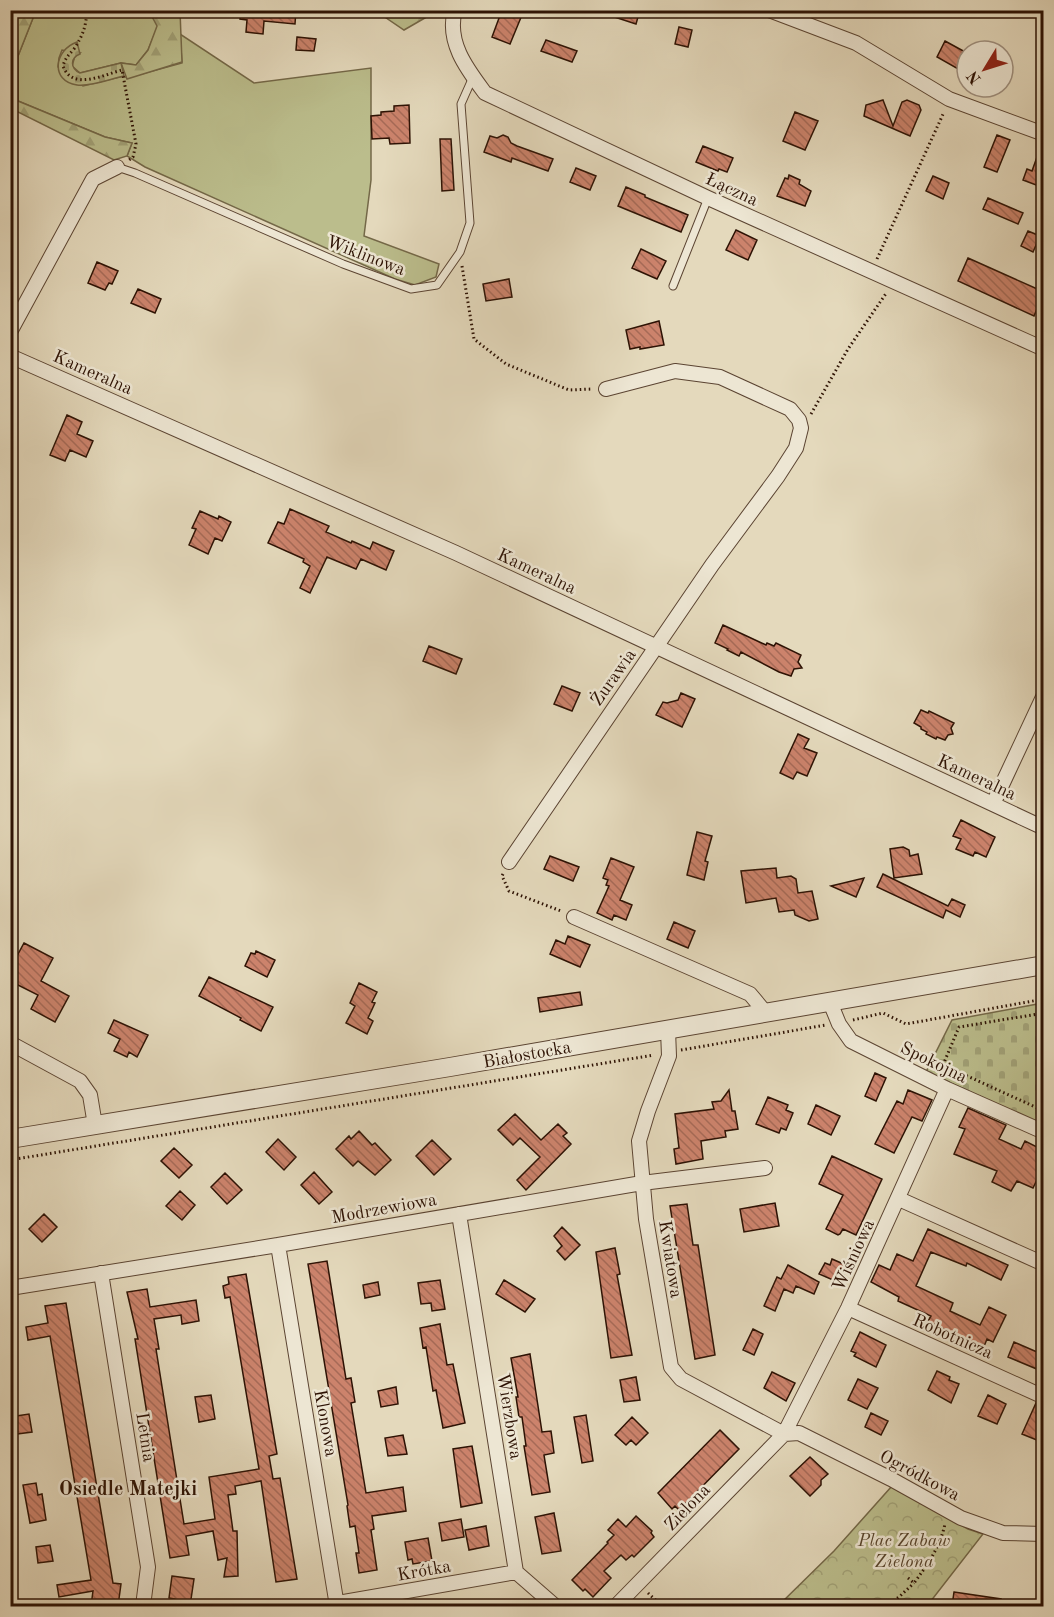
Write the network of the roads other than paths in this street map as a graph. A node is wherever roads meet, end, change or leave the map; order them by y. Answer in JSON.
{"nodes":[{"id":1,"x":769,"y":10,"type":"edge"},
{"id":2,"x":454,"y":13,"type":"edge"},
{"id":3,"x":473,"y":77,"type":"junction"},
{"id":4,"x":1044,"y":135,"type":"edge"},
{"id":5,"x":117,"y":167,"type":"joint"},
{"id":6,"x":708,"y":198,"type":"junction"},
{"id":7,"x":673,"y":286,"type":"dead end"},
{"id":8,"x":10,"y":332,"type":"edge"},
{"id":9,"x":1044,"y":349,"type":"edge"},
{"id":10,"x":10,"y":356,"type":"edge"},
{"id":11,"x":606,"y":389,"type":"road end"},
{"id":12,"x":657,"y":647,"type":"junction"},
{"id":13,"x":1044,"y":695,"type":"edge"},
{"id":14,"x":993,"y":804,"type":"junction"},
{"id":15,"x":1044,"y":828,"type":"edge"},
{"id":16,"x":509,"y":862,"type":"road end"},
{"id":17,"x":574,"y":917,"type":"road end"},
{"id":18,"x":1044,"y":965,"type":"edge"},
{"id":19,"x":830,"y":1002,"type":"junction"},
{"id":20,"x":765,"y":1012,"type":"junction"},
{"id":21,"x":668,"y":1030,"type":"junction"},
{"id":22,"x":10,"y":1042,"type":"edge"},
{"id":23,"x":947,"y":1089,"type":"junction"},
{"id":24,"x":95,"y":1125,"type":"junction"},
{"id":25,"x":1044,"y":1132,"type":"edge"},
{"id":26,"x":10,"y":1139,"type":"edge"},
{"id":27,"x":765,"y":1168,"type":"dead end"},
{"id":28,"x":642,"y":1183,"type":"junction"},
{"id":29,"x":898,"y":1199,"type":"junction"},
{"id":30,"x":459,"y":1214,"type":"junction"},
{"id":31,"x":278,"y":1245,"type":"junction"},
{"id":32,"x":1044,"y":1264,"type":"edge"},
{"id":33,"x":101,"y":1273,"type":"junction"},
{"id":34,"x":10,"y":1288,"type":"edge"},
{"id":35,"x":848,"y":1308,"type":"junction"},
{"id":36,"x":1044,"y":1397,"type":"edge"},
{"id":37,"x":784,"y":1434,"type":"junction"},
{"id":38,"x":1044,"y":1534,"type":"edge"},
{"id":39,"x":516,"y":1572,"type":"junction"},
{"id":40,"x":338,"y":1605,"type":"edge"},
{"id":41,"x":143,"y":1606,"type":"edge"},
{"id":42,"x":555,"y":1606,"type":"edge"},
{"id":43,"x":616,"y":1606,"type":"edge"}],
"edges":[{"from":1,"to":4,"type":"street"},
{"from":2,"to":3,"type":"street","name":"Łączna"},
{"from":3,"to":5,"type":"lane","name":"Wiklinowa"},
{"from":3,"to":6,"type":"street","name":"Łączna"},
{"from":5,"to":8,"type":"street"},
{"from":6,"to":7,"type":"lane"},
{"from":6,"to":9,"type":"street","name":"Łączna"},
{"from":10,"to":12,"type":"street","name":"Kameralna"},
{"from":11,"to":12,"type":"street","name":"Żurawia"},
{"from":12,"to":14,"type":"street","name":"Kameralna"},
{"from":12,"to":16,"type":"street","name":"Żurawia"},
{"from":13,"to":14,"type":"street"},
{"from":14,"to":15,"type":"street","name":"Kameralna"},
{"from":17,"to":20,"type":"street"},
{"from":18,"to":19,"type":"street","name":"Białostocka"},
{"from":19,"to":20,"type":"street","name":"Białostocka"},
{"from":19,"to":23,"type":"street","name":"Spokojna"},
{"from":20,"to":21,"type":"street","name":"Białostocka"},
{"from":21,"to":24,"type":"street","name":"Białostocka"},
{"from":21,"to":28,"type":"street","name":"Kwiatowa"},
{"from":22,"to":24,"type":"street"},
{"from":23,"to":25,"type":"street","name":"Spokojna"},
{"from":23,"to":29,"type":"street","name":"Wiśniowa"},
{"from":24,"to":26,"type":"street","name":"Białostocka"},
{"from":27,"to":28,"type":"street","name":"Modrzewiowa"},
{"from":28,"to":30,"type":"street","name":"Modrzewiowa"},
{"from":28,"to":37,"type":"street","name":"Kwiatowa"},
{"from":29,"to":32,"type":"street"},
{"from":29,"to":35,"type":"street","name":"Wiśniowa"},
{"from":30,"to":31,"type":"street","name":"Modrzewiowa"},
{"from":30,"to":39,"type":"street","name":"Wierzbowa"},
{"from":31,"to":33,"type":"street","name":"Modrzewiowa"},
{"from":31,"to":40,"type":"street","name":"Klonowa"},
{"from":33,"to":34,"type":"street","name":"Modrzewiowa"},
{"from":33,"to":41,"type":"street","name":"Letnia"},
{"from":35,"to":36,"type":"street","name":"Robotnicza"},
{"from":35,"to":37,"type":"street","name":"Wiśniowa"},
{"from":37,"to":38,"type":"street","name":"Ogródkowa"},
{"from":37,"to":43,"type":"street","name":"Zielona"},
{"from":39,"to":40,"type":"street","name":"Krótka"},
{"from":39,"to":42,"type":"street"}]}
